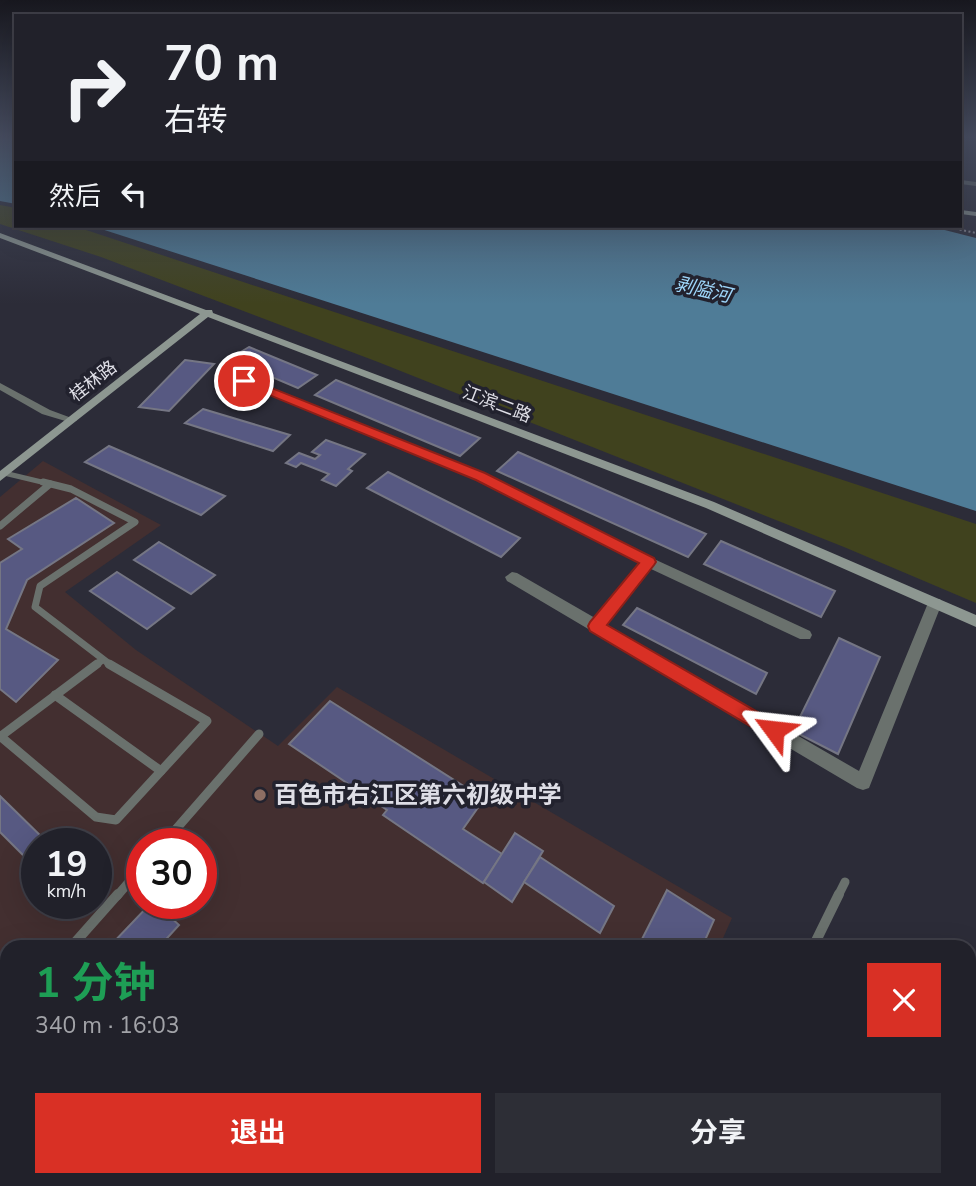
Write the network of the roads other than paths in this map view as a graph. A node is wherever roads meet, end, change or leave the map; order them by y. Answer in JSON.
{"nodes":[{"id":1,"x":0,"y":235,"type":"edge"},
{"id":2,"x":209,"y":312,"type":"junction"},
{"id":3,"x":244,"y":381,"type":"dead end"},
{"id":4,"x":0,"y":386,"type":"edge"},
{"id":5,"x":72,"y":420,"type":"junction"},
{"id":6,"x":2,"y":475,"type":"edge"},
{"id":7,"x":50,"y":484,"type":"junction"},
{"id":8,"x":0,"y":526,"type":"edge"},
{"id":9,"x":649,"y":562,"type":"junction"},
{"id":10,"x":512,"y":578,"type":"dead end"},
{"id":11,"x":935,"y":603,"type":"junction"},
{"id":12,"x":976,"y":621,"type":"edge"},
{"id":13,"x":596,"y":626,"type":"junction"},
{"id":14,"x":805,"y":635,"type":"dead end"},
{"id":15,"x":102,"y":660,"type":"junction"},
{"id":16,"x":55,"y":695,"type":"junction"},
{"id":17,"x":260,"y":734,"type":"dead end"},
{"id":18,"x":0,"y":736,"type":"edge"},
{"id":19,"x":161,"y":771,"type":"junction"},
{"id":20,"x":177,"y":828,"type":"edge"},
{"id":21,"x":845,"y":882,"type":"dead end"},
{"id":22,"x":126,"y":885,"type":"edge"},
{"id":23,"x":77,"y":940,"type":"edge"},
{"id":24,"x":816,"y":940,"type":"edge"}],
"edges":[{"from":1,"to":2,"type":"main road","name":"江滨二路"},
{"from":2,"to":5,"type":"main road","name":"桂林路"},
{"from":2,"to":11,"type":"main road","name":"江滨二路"},
{"from":3,"to":9,"type":"street"},
{"from":4,"to":5,"type":"street"},
{"from":5,"to":6,"type":"main road","name":"桂林路"},
{"from":6,"to":7,"type":"lane"},
{"from":7,"to":8,"type":"lane"},
{"from":7,"to":15,"type":"lane"},
{"from":9,"to":13,"type":"street"},
{"from":9,"to":14,"type":"street"},
{"from":10,"to":13,"type":"street"},
{"from":11,"to":12,"type":"main road","name":"江滨二路"},
{"from":11,"to":13,"type":"street"},
{"from":15,"to":16,"type":"lane"},
{"from":15,"to":19,"type":"lane"},
{"from":16,"to":18,"type":"lane"},
{"from":16,"to":19,"type":"lane"},
{"from":17,"to":20,"type":"lane"},
{"from":18,"to":19,"type":"lane"},
{"from":21,"to":24,"type":"lane"},
{"from":22,"to":23,"type":"lane"}]}
